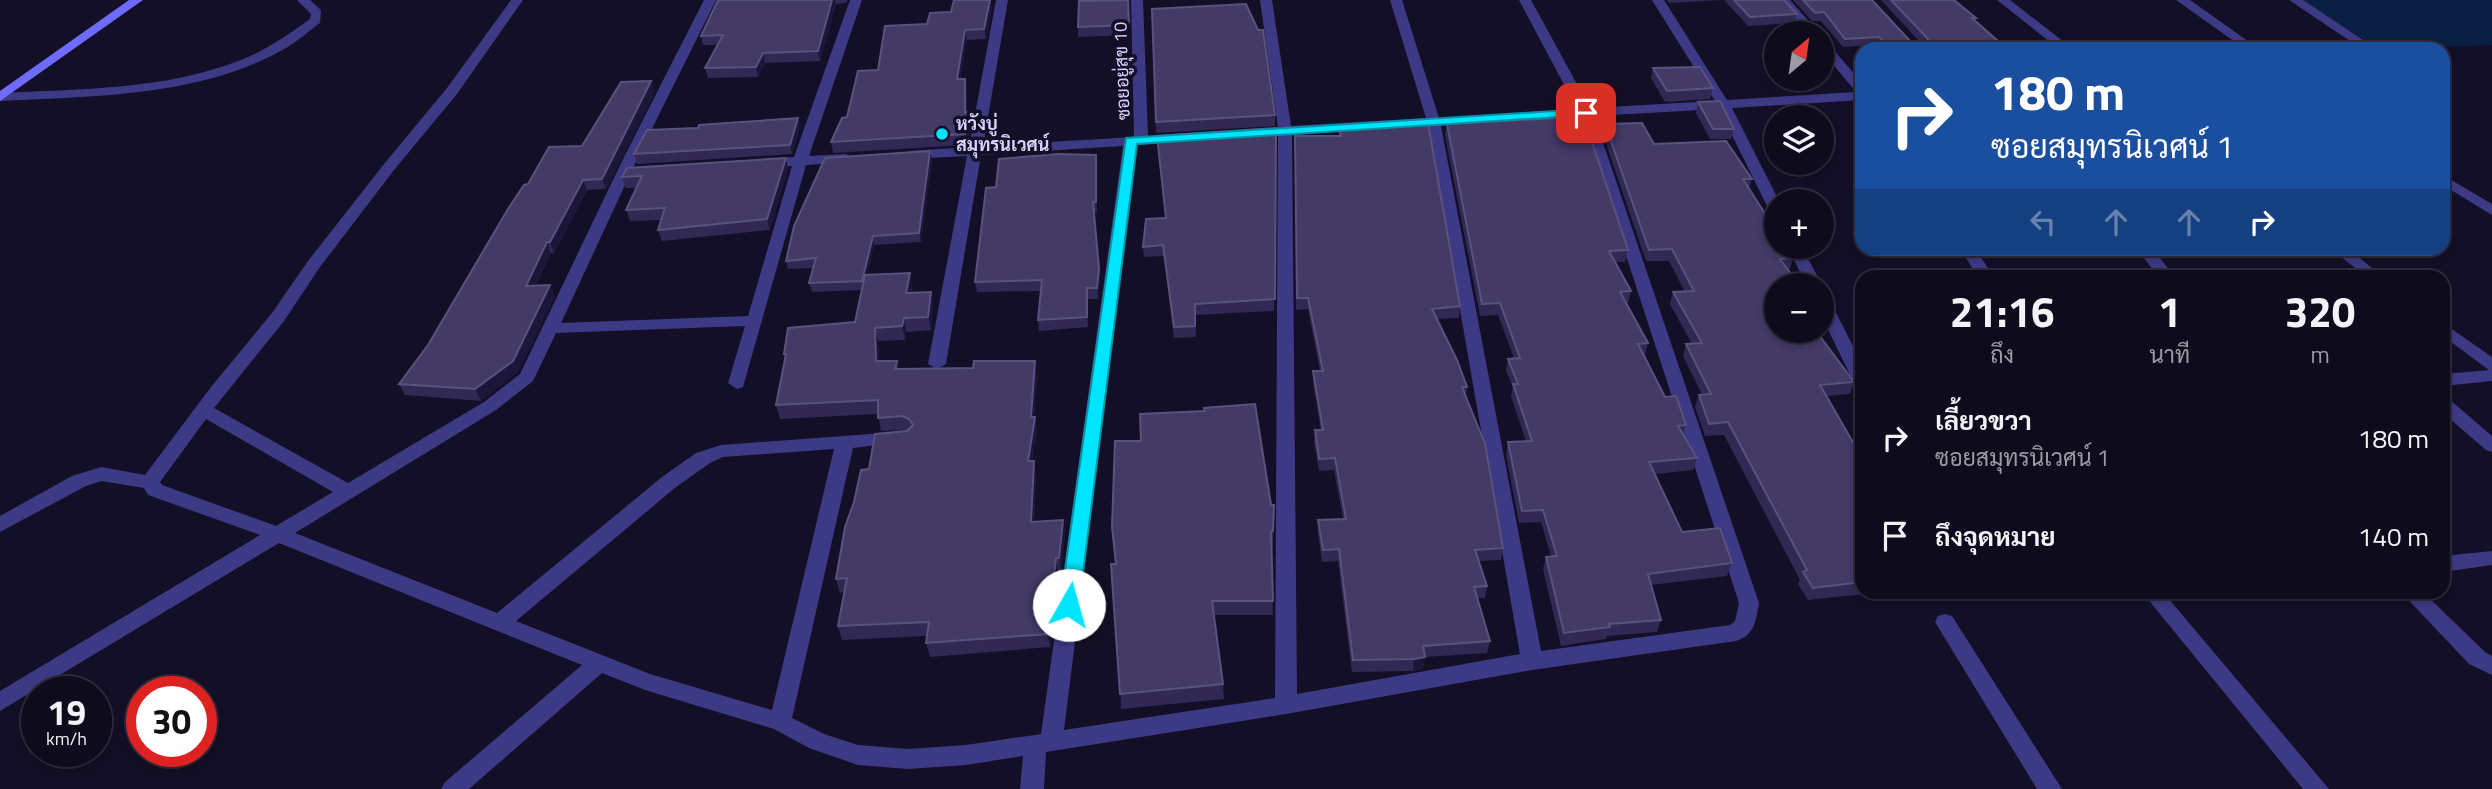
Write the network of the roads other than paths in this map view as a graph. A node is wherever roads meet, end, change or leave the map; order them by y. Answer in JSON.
{"nodes":[{"id":1,"x":138,"y":0,"type":"edge"},
{"id":2,"x":303,"y":0,"type":"edge"},
{"id":3,"x":517,"y":0,"type":"edge"},
{"id":4,"x":710,"y":0,"type":"edge"},
{"id":5,"x":856,"y":0,"type":"edge"},
{"id":6,"x":1002,"y":0,"type":"edge"},
{"id":7,"x":1138,"y":0,"type":"edge"},
{"id":8,"x":1266,"y":0,"type":"edge"},
{"id":9,"x":1396,"y":0,"type":"edge"},
{"id":10,"x":1525,"y":0,"type":"edge"},
{"id":11,"x":1658,"y":0,"type":"edge"},
{"id":12,"x":1783,"y":0,"type":"edge"},
{"id":13,"x":2003,"y":0,"type":"edge"},
{"id":14,"x":2182,"y":0,"type":"edge"},
{"id":15,"x":2295,"y":0,"type":"edge"},
{"id":16,"x":1802,"y":21,"type":"edge"},
{"id":17,"x":2357,"y":40,"type":"dead end"},
{"id":18,"x":2058,"y":42,"type":"edge"},
{"id":19,"x":2243,"y":42,"type":"edge"},
{"id":20,"x":1834,"y":59,"type":"edge"},
{"id":21,"x":1855,"y":84,"type":"edge"},
{"id":22,"x":1855,"y":94,"type":"edge"},
{"id":23,"x":0,"y":97,"type":"edge"},
{"id":24,"x":1723,"y":104,"type":"junction"},
{"id":25,"x":1586,"y":113,"type":"junction"},
{"id":26,"x":1434,"y":122,"type":"junction"},
{"id":27,"x":1285,"y":131,"type":"junction"},
{"id":28,"x":1233,"y":134,"type":"edge"},
{"id":29,"x":1194,"y":137,"type":"edge"},
{"id":30,"x":1136,"y":140,"type":"junction"},
{"id":31,"x":974,"y":150,"type":"junction"},
{"id":32,"x":894,"y":155,"type":"edge"},
{"id":33,"x":867,"y":157,"type":"edge"},
{"id":34,"x":800,"y":161,"type":"junction"},
{"id":35,"x":747,"y":164,"type":"edge"},
{"id":36,"x":2450,"y":183,"type":"edge"},
{"id":37,"x":1766,"y":189,"type":"edge"},
{"id":38,"x":2492,"y":211,"type":"edge"},
{"id":39,"x":2150,"y":256,"type":"edge"},
{"id":40,"x":2348,"y":256,"type":"edge"},
{"id":41,"x":2161,"y":270,"type":"edge"},
{"id":42,"x":2366,"y":270,"type":"edge"},
{"id":43,"x":755,"y":321,"type":"junction"},
{"id":44,"x":1834,"y":325,"type":"edge"},
{"id":45,"x":550,"y":328,"type":"junction"},
{"id":46,"x":2450,"y":333,"type":"edge"},
{"id":47,"x":937,"y":364,"type":"dead end"},
{"id":48,"x":2492,"y":365,"type":"edge"},
{"id":49,"x":1855,"y":367,"type":"edge"},
{"id":50,"x":2492,"y":375,"type":"edge"},
{"id":51,"x":2450,"y":379,"type":"edge"},
{"id":52,"x":737,"y":383,"type":"dead end"},
{"id":53,"x":2450,"y":409,"type":"edge"},
{"id":54,"x":203,"y":410,"type":"junction"},
{"id":55,"x":904,"y":438,"type":"edge"},
{"id":56,"x":845,"y":442,"type":"junction"},
{"id":57,"x":2492,"y":446,"type":"edge"},
{"id":58,"x":150,"y":482,"type":"junction"},
{"id":59,"x":348,"y":492,"type":"junction"},
{"id":60,"x":0,"y":526,"type":"edge"},
{"id":61,"x":277,"y":534,"type":"junction"},
{"id":62,"x":2492,"y":558,"type":"edge"},
{"id":63,"x":2450,"y":563,"type":"edge"},
{"id":64,"x":2158,"y":599,"type":"edge"},
{"id":65,"x":2418,"y":599,"type":"edge"},
{"id":66,"x":500,"y":622,"type":"junction"},
{"id":67,"x":1945,"y":622,"type":"dead end"},
{"id":68,"x":1532,"y":661,"type":"junction"},
{"id":69,"x":599,"y":663,"type":"junction"},
{"id":70,"x":2492,"y":666,"type":"edge"},
{"id":71,"x":0,"y":702,"type":"edge"},
{"id":72,"x":1286,"y":705,"type":"junction"},
{"id":73,"x":780,"y":722,"type":"junction"},
{"id":74,"x":1043,"y":742,"type":"junction"},
{"id":75,"x":453,"y":789,"type":"edge"},
{"id":76,"x":1032,"y":789,"type":"edge"},
{"id":77,"x":2050,"y":789,"type":"edge"},
{"id":78,"x":2318,"y":789,"type":"edge"}],
"edges":[{"from":1,"to":23,"type":"street"},
{"from":2,"to":23,"type":"street"},
{"from":3,"to":54,"type":"street"},
{"from":4,"to":45,"type":"street"},
{"from":5,"to":34,"type":"street"},
{"from":6,"to":31,"type":"street"},
{"from":7,"to":30,"type":"street","name":"ซอยอยู่สุข 10"},
{"from":8,"to":27,"type":"street"},
{"from":9,"to":26,"type":"street"},
{"from":10,"to":25,"type":"street"},
{"from":11,"to":24,"type":"street"},
{"from":12,"to":16,"type":"street"},
{"from":13,"to":18,"type":"street"},
{"from":14,"to":19,"type":"street"},
{"from":15,"to":17,"type":"street"},
{"from":20,"to":21,"type":"street"},
{"from":22,"to":24,"type":"street"},
{"from":24,"to":25,"type":"street"},
{"from":24,"to":37,"type":"street"},
{"from":25,"to":26,"type":"street"},
{"from":25,"to":68,"type":"street"},
{"from":26,"to":27,"type":"street"},
{"from":26,"to":68,"type":"street"},
{"from":27,"to":28,"type":"street"},
{"from":27,"to":72,"type":"street"},
{"from":29,"to":30,"type":"street"},
{"from":30,"to":31,"type":"street"},
{"from":30,"to":74,"type":"street","name":"ซอยอยู่สุข 10"},
{"from":31,"to":32,"type":"street"},
{"from":31,"to":47,"type":"street"},
{"from":33,"to":34,"type":"street"},
{"from":34,"to":35,"type":"street"},
{"from":34,"to":43,"type":"street"},
{"from":36,"to":38,"type":"street"},
{"from":39,"to":41,"type":"street"},
{"from":40,"to":42,"type":"street"},
{"from":43,"to":45,"type":"street"},
{"from":43,"to":52,"type":"street"},
{"from":44,"to":49,"type":"street"},
{"from":45,"to":59,"type":"street"},
{"from":46,"to":48,"type":"street"},
{"from":50,"to":51,"type":"street"},
{"from":53,"to":57,"type":"street"},
{"from":54,"to":58,"type":"street"},
{"from":54,"to":59,"type":"street"},
{"from":55,"to":56,"type":"street"},
{"from":56,"to":66,"type":"street"},
{"from":56,"to":73,"type":"street"},
{"from":58,"to":60,"type":"street"},
{"from":58,"to":61,"type":"street"},
{"from":59,"to":61,"type":"street"},
{"from":61,"to":66,"type":"street"},
{"from":61,"to":71,"type":"street"},
{"from":62,"to":63,"type":"street"},
{"from":64,"to":78,"type":"street"},
{"from":65,"to":70,"type":"street"},
{"from":66,"to":69,"type":"street"},
{"from":67,"to":77,"type":"street"},
{"from":68,"to":72,"type":"street"},
{"from":69,"to":73,"type":"street"},
{"from":69,"to":75,"type":"street"},
{"from":72,"to":74,"type":"street"},
{"from":73,"to":74,"type":"street"},
{"from":74,"to":76,"type":"street","name":"ซอยอยู่สุข 10"}]}
